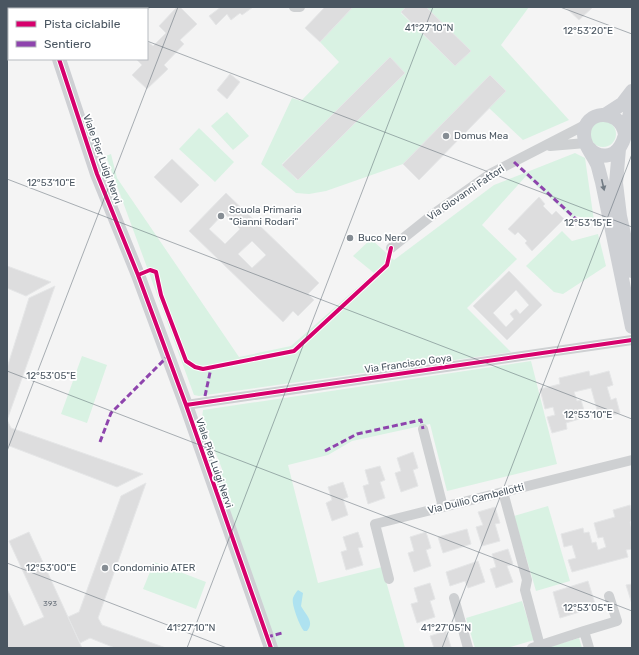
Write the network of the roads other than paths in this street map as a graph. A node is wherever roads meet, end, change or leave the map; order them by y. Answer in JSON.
{"nodes":[{"id":1,"x":59,"y":60,"type":"edge"},
{"id":2,"x":632,"y":91,"type":"edge"},
{"id":3,"x":632,"y":104,"type":"edge"},
{"id":4,"x":605,"y":114,"type":"junction"},
{"id":5,"x":587,"y":124,"type":"junction"},
{"id":6,"x":625,"y":134,"type":"junction"},
{"id":7,"x":546,"y":146,"type":"junction"},
{"id":8,"x":587,"y":146,"type":"junction"},
{"id":9,"x":619,"y":149,"type":"junction"},
{"id":10,"x":391,"y":248,"type":"dead end"},
{"id":11,"x":632,"y":271,"type":"edge"},
{"id":12,"x":632,"y":327,"type":"edge"},
{"id":13,"x":632,"y":340,"type":"edge"},
{"id":14,"x":186,"y":405,"type":"junction"},
{"id":15,"x":423,"y":429,"type":"dead end"},
{"id":16,"x":632,"y":460,"type":"edge"},
{"id":17,"x":503,"y":492,"type":"junction"},
{"id":18,"x":443,"y":507,"type":"junction"},
{"id":19,"x":389,"y":579,"type":"dead end"},
{"id":20,"x":609,"y":596,"type":"dead end"},
{"id":21,"x":454,"y":598,"type":"dead end"},
{"id":22,"x":584,"y":631,"type":"junction"},
{"id":23,"x":536,"y":647,"type":"edge"},
{"id":24,"x":271,"y":648,"type":"edge"},
{"id":25,"x":468,"y":648,"type":"edge"},
{"id":26,"x":589,"y":648,"type":"edge"}],
"edges":[{"from":1,"to":14,"type":"street","name":"Viale Pier Luigi Nervi"},
{"from":2,"to":4,"type":"street"},
{"from":3,"to":6,"type":"street"},
{"from":4,"to":5,"type":"street"},
{"from":4,"to":6,"type":"street"},
{"from":5,"to":7,"type":"street","name":"Via Giovanni Fattori"},
{"from":5,"to":8,"type":"street"},
{"from":6,"to":9,"type":"street"},
{"from":7,"to":8,"type":"street","name":"Via Giovanni Fattori"},
{"from":7,"to":10,"type":"street","name":"Via Giovanni Fattori"},
{"from":8,"to":9,"type":"street"},
{"from":8,"to":12,"type":"street","one_way":true},
{"from":9,"to":11,"type":"street"},
{"from":13,"to":14,"type":"street","name":"Via Francisco Goya"},
{"from":14,"to":24,"type":"street","name":"Viale Pier Luigi Nervi"},
{"from":15,"to":18,"type":"street"},
{"from":16,"to":17,"type":"street","name":"Via Duilio Cambellotti"},
{"from":17,"to":18,"type":"street","name":"Via Duilio Cambellotti"},
{"from":17,"to":23,"type":"street"},
{"from":18,"to":19,"type":"street","name":"Via Duilio Cambellotti"},
{"from":20,"to":22,"type":"street"},
{"from":21,"to":25,"type":"street"},
{"from":22,"to":23,"type":"street"},
{"from":22,"to":26,"type":"street"}]}
